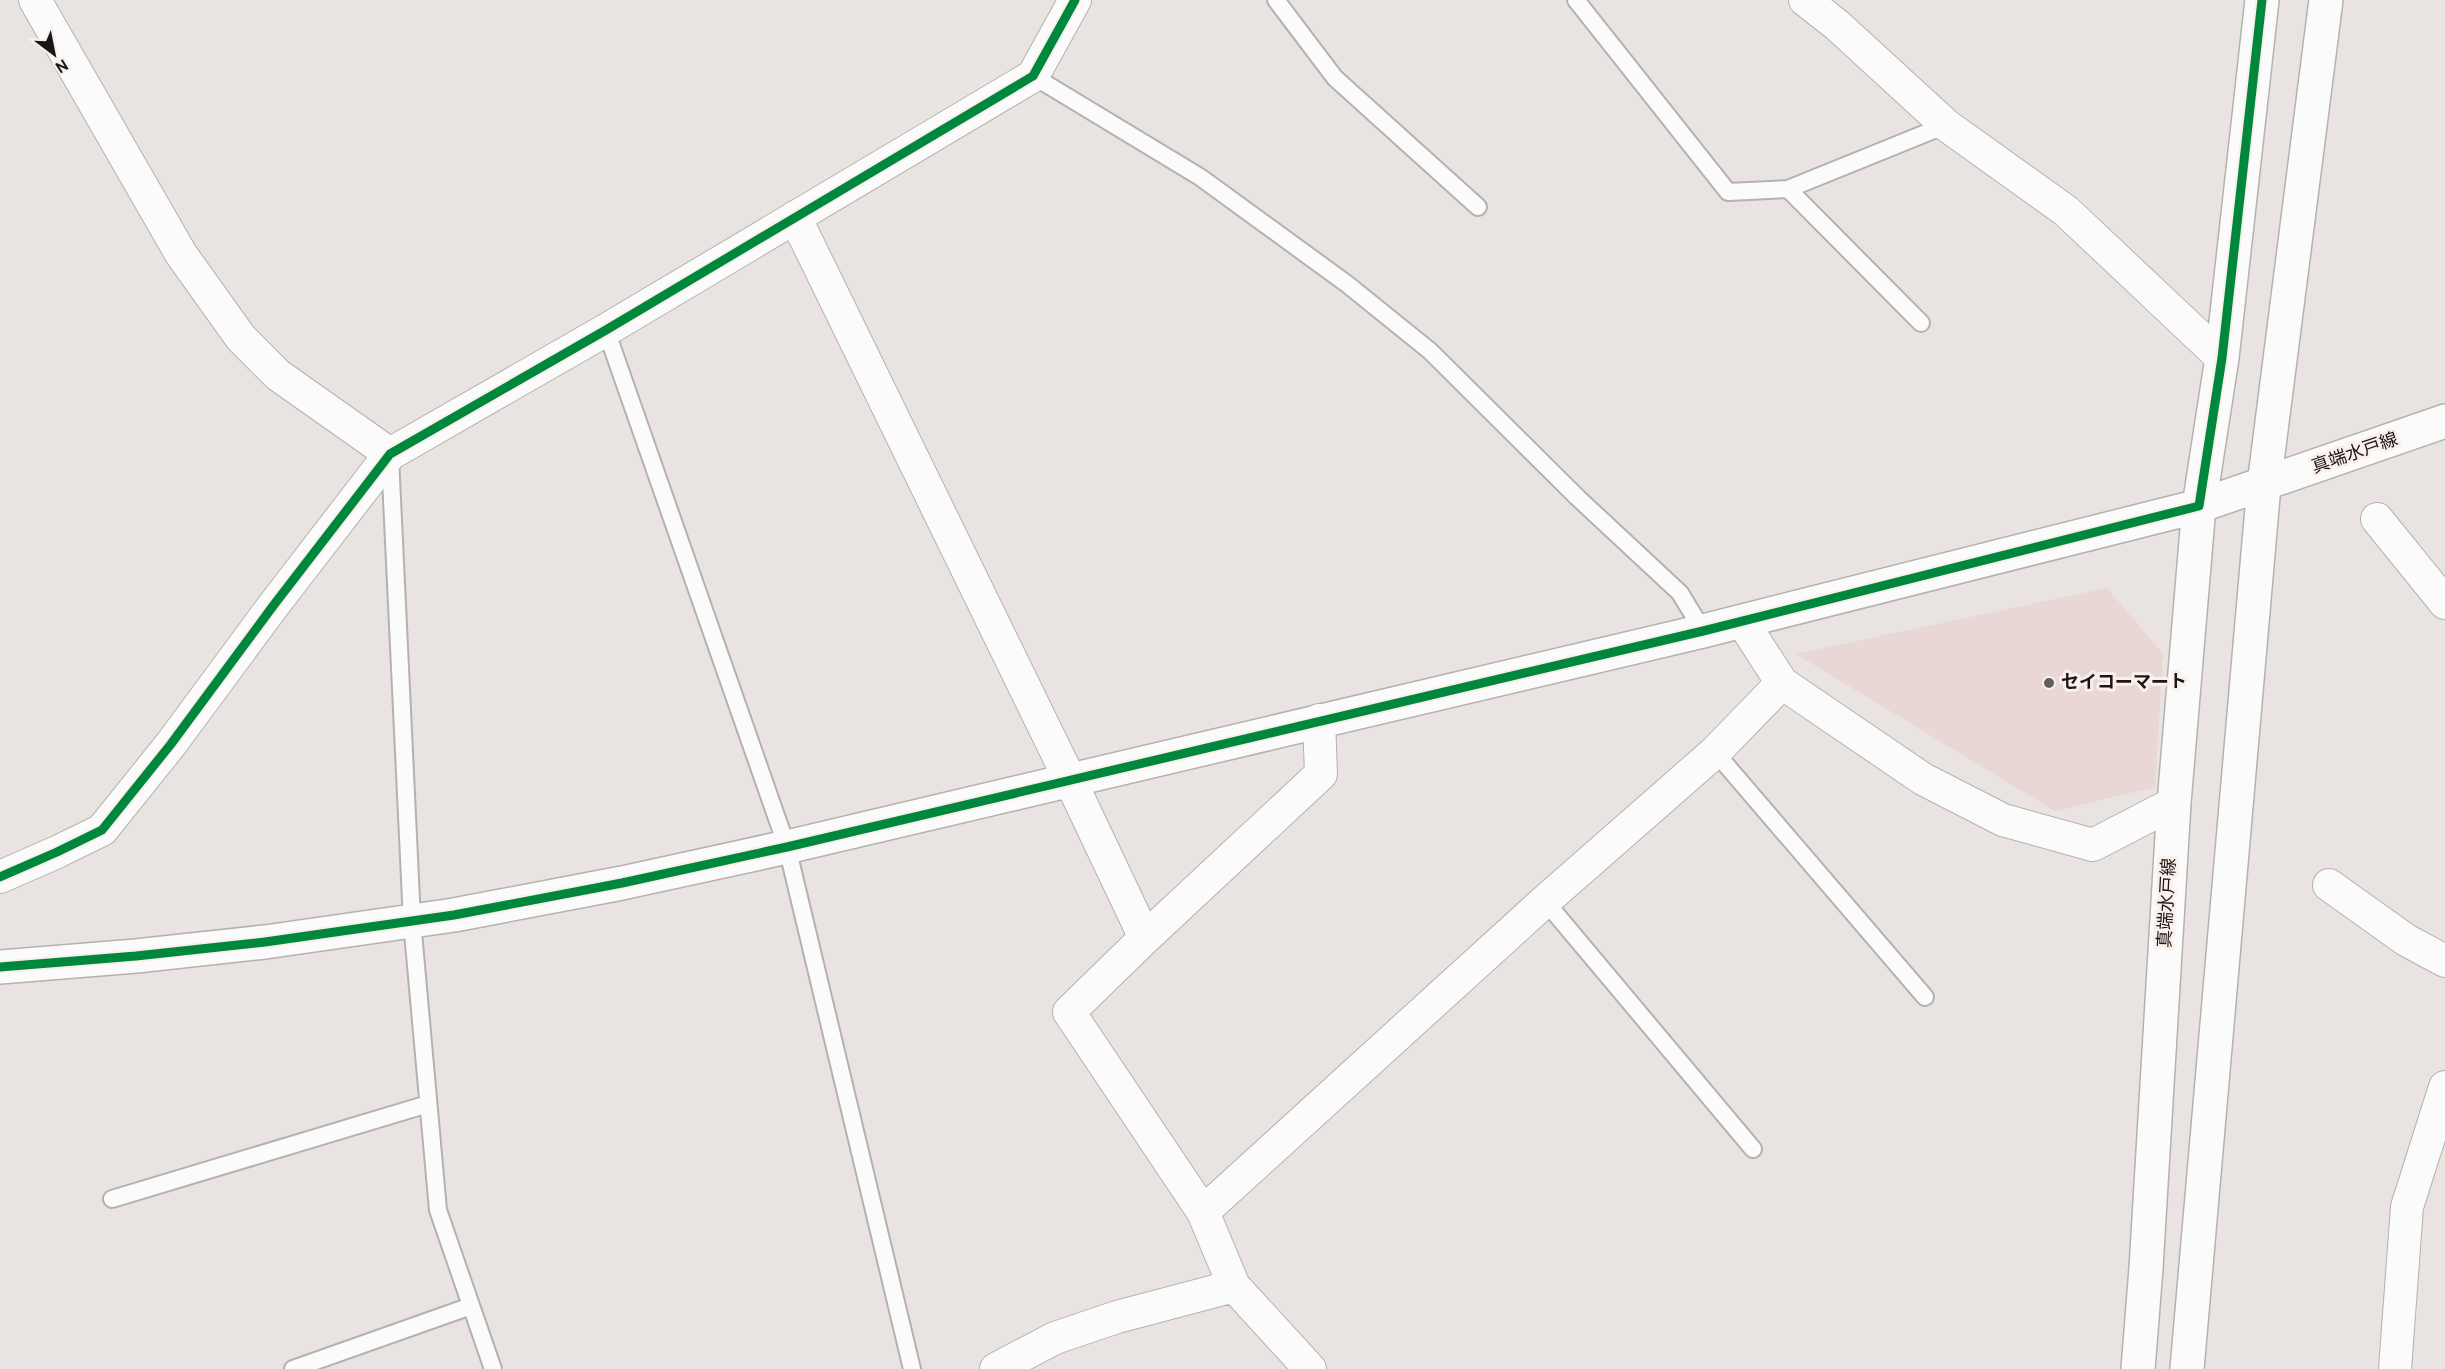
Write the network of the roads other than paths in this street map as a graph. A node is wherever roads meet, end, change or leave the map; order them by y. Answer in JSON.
{"nodes":[{"id":1,"x":35,"y":0,"type":"edge"},
{"id":2,"x":1075,"y":0,"type":"edge"},
{"id":3,"x":1276,"y":0,"type":"edge"},
{"id":4,"x":1576,"y":0,"type":"edge"},
{"id":5,"x":1804,"y":0,"type":"edge"},
{"id":6,"x":2262,"y":0,"type":"edge"},
{"id":7,"x":2326,"y":0,"type":"edge"},
{"id":8,"x":1033,"y":76,"type":"junction"},
{"id":9,"x":1946,"y":125,"type":"junction"},
{"id":10,"x":1788,"y":189,"type":"junction"},
{"id":11,"x":1478,"y":207,"type":"dead end"},
{"id":12,"x":795,"y":217,"type":"junction"},
{"id":13,"x":1921,"y":323,"type":"dead end"},
{"id":14,"x":606,"y":330,"type":"junction"},
{"id":15,"x":2222,"y":358,"type":"junction"},
{"id":16,"x":2445,"y":422,"type":"edge"},
{"id":17,"x":390,"y":454,"type":"junction"},
{"id":18,"x":2264,"y":485,"type":"junction"},
{"id":19,"x":2199,"y":506,"type":"junction"},
{"id":20,"x":2377,"y":519,"type":"dead end"},
{"id":21,"x":2445,"y":603,"type":"edge"},
{"id":22,"x":1742,"y":621,"type":"junction"},
{"id":23,"x":1703,"y":631,"type":"junction"},
{"id":24,"x":1782,"y":682,"type":"junction"},
{"id":25,"x":1319,"y":720,"type":"junction"},
{"id":26,"x":1716,"y":752,"type":"junction"},
{"id":27,"x":1070,"y":780,"type":"junction"},
{"id":28,"x":2174,"y":803,"type":"junction"},
{"id":29,"x":787,"y":847,"type":"junction"},
{"id":30,"x":0,"y":877,"type":"edge"},
{"id":31,"x":2329,"y":885,"type":"dead end"},
{"id":32,"x":1545,"y":901,"type":"junction"},
{"id":33,"x":412,"y":921,"type":"junction"},
{"id":34,"x":1145,"y":938,"type":"junction"},
{"id":35,"x":2445,"y":961,"type":"edge"},
{"id":36,"x":0,"y":967,"type":"edge"},
{"id":37,"x":1925,"y":996,"type":"dead end"},
{"id":38,"x":2445,"y":1087,"type":"edge"},
{"id":39,"x":428,"y":1104,"type":"junction"},
{"id":40,"x":1753,"y":1149,"type":"dead end"},
{"id":41,"x":112,"y":1199,"type":"dead end"},
{"id":42,"x":1203,"y":1212,"type":"junction"},
{"id":43,"x":1234,"y":1286,"type":"junction"},
{"id":44,"x":471,"y":1306,"type":"junction"},
{"id":45,"x":293,"y":1369,"type":"edge"},
{"id":46,"x":493,"y":1369,"type":"edge"},
{"id":47,"x":912,"y":1369,"type":"edge"},
{"id":48,"x":996,"y":1369,"type":"edge"},
{"id":49,"x":1310,"y":1369,"type":"edge"},
{"id":50,"x":2138,"y":1369,"type":"edge"},
{"id":51,"x":2187,"y":1369,"type":"edge"},
{"id":52,"x":2395,"y":1369,"type":"edge"}],
"edges":[{"from":1,"to":17,"type":"street"},
{"from":2,"to":8,"type":"street"},
{"from":3,"to":11,"type":"lane"},
{"from":4,"to":10,"type":"lane"},
{"from":5,"to":9,"type":"street"},
{"from":6,"to":15,"type":"street"},
{"from":7,"to":18,"type":"street"},
{"from":8,"to":12,"type":"street"},
{"from":8,"to":23,"type":"lane"},
{"from":9,"to":10,"type":"lane"},
{"from":9,"to":15,"type":"street"},
{"from":10,"to":13,"type":"lane"},
{"from":12,"to":14,"type":"street"},
{"from":12,"to":27,"type":"street"},
{"from":14,"to":17,"type":"street"},
{"from":14,"to":29,"type":"lane"},
{"from":15,"to":19,"type":"street"},
{"from":16,"to":18,"type":"street","name":"真端水戸線"},
{"from":17,"to":30,"type":"street"},
{"from":17,"to":33,"type":"lane"},
{"from":18,"to":19,"type":"street","name":"真端水戸線"},
{"from":18,"to":51,"type":"street"},
{"from":19,"to":22,"type":"street"},
{"from":19,"to":28,"type":"street","name":"真端水戸線"},
{"from":20,"to":21,"type":"street"},
{"from":22,"to":23,"type":"street"},
{"from":22,"to":24,"type":"street"},
{"from":23,"to":25,"type":"street"},
{"from":24,"to":26,"type":"street"},
{"from":24,"to":28,"type":"street"},
{"from":25,"to":27,"type":"street"},
{"from":25,"to":34,"type":"street"},
{"from":26,"to":32,"type":"street"},
{"from":26,"to":37,"type":"lane"},
{"from":27,"to":29,"type":"street"},
{"from":27,"to":34,"type":"street"},
{"from":28,"to":50,"type":"street","name":"真端水戸線"},
{"from":29,"to":33,"type":"street"},
{"from":29,"to":47,"type":"lane"},
{"from":31,"to":35,"type":"street"},
{"from":32,"to":40,"type":"lane"},
{"from":32,"to":42,"type":"street"},
{"from":33,"to":36,"type":"street"},
{"from":33,"to":39,"type":"lane"},
{"from":34,"to":42,"type":"street"},
{"from":38,"to":52,"type":"street"},
{"from":39,"to":41,"type":"lane"},
{"from":39,"to":44,"type":"lane"},
{"from":42,"to":43,"type":"street"},
{"from":43,"to":48,"type":"street"},
{"from":43,"to":49,"type":"street"},
{"from":44,"to":45,"type":"lane"},
{"from":44,"to":46,"type":"lane"}]}
